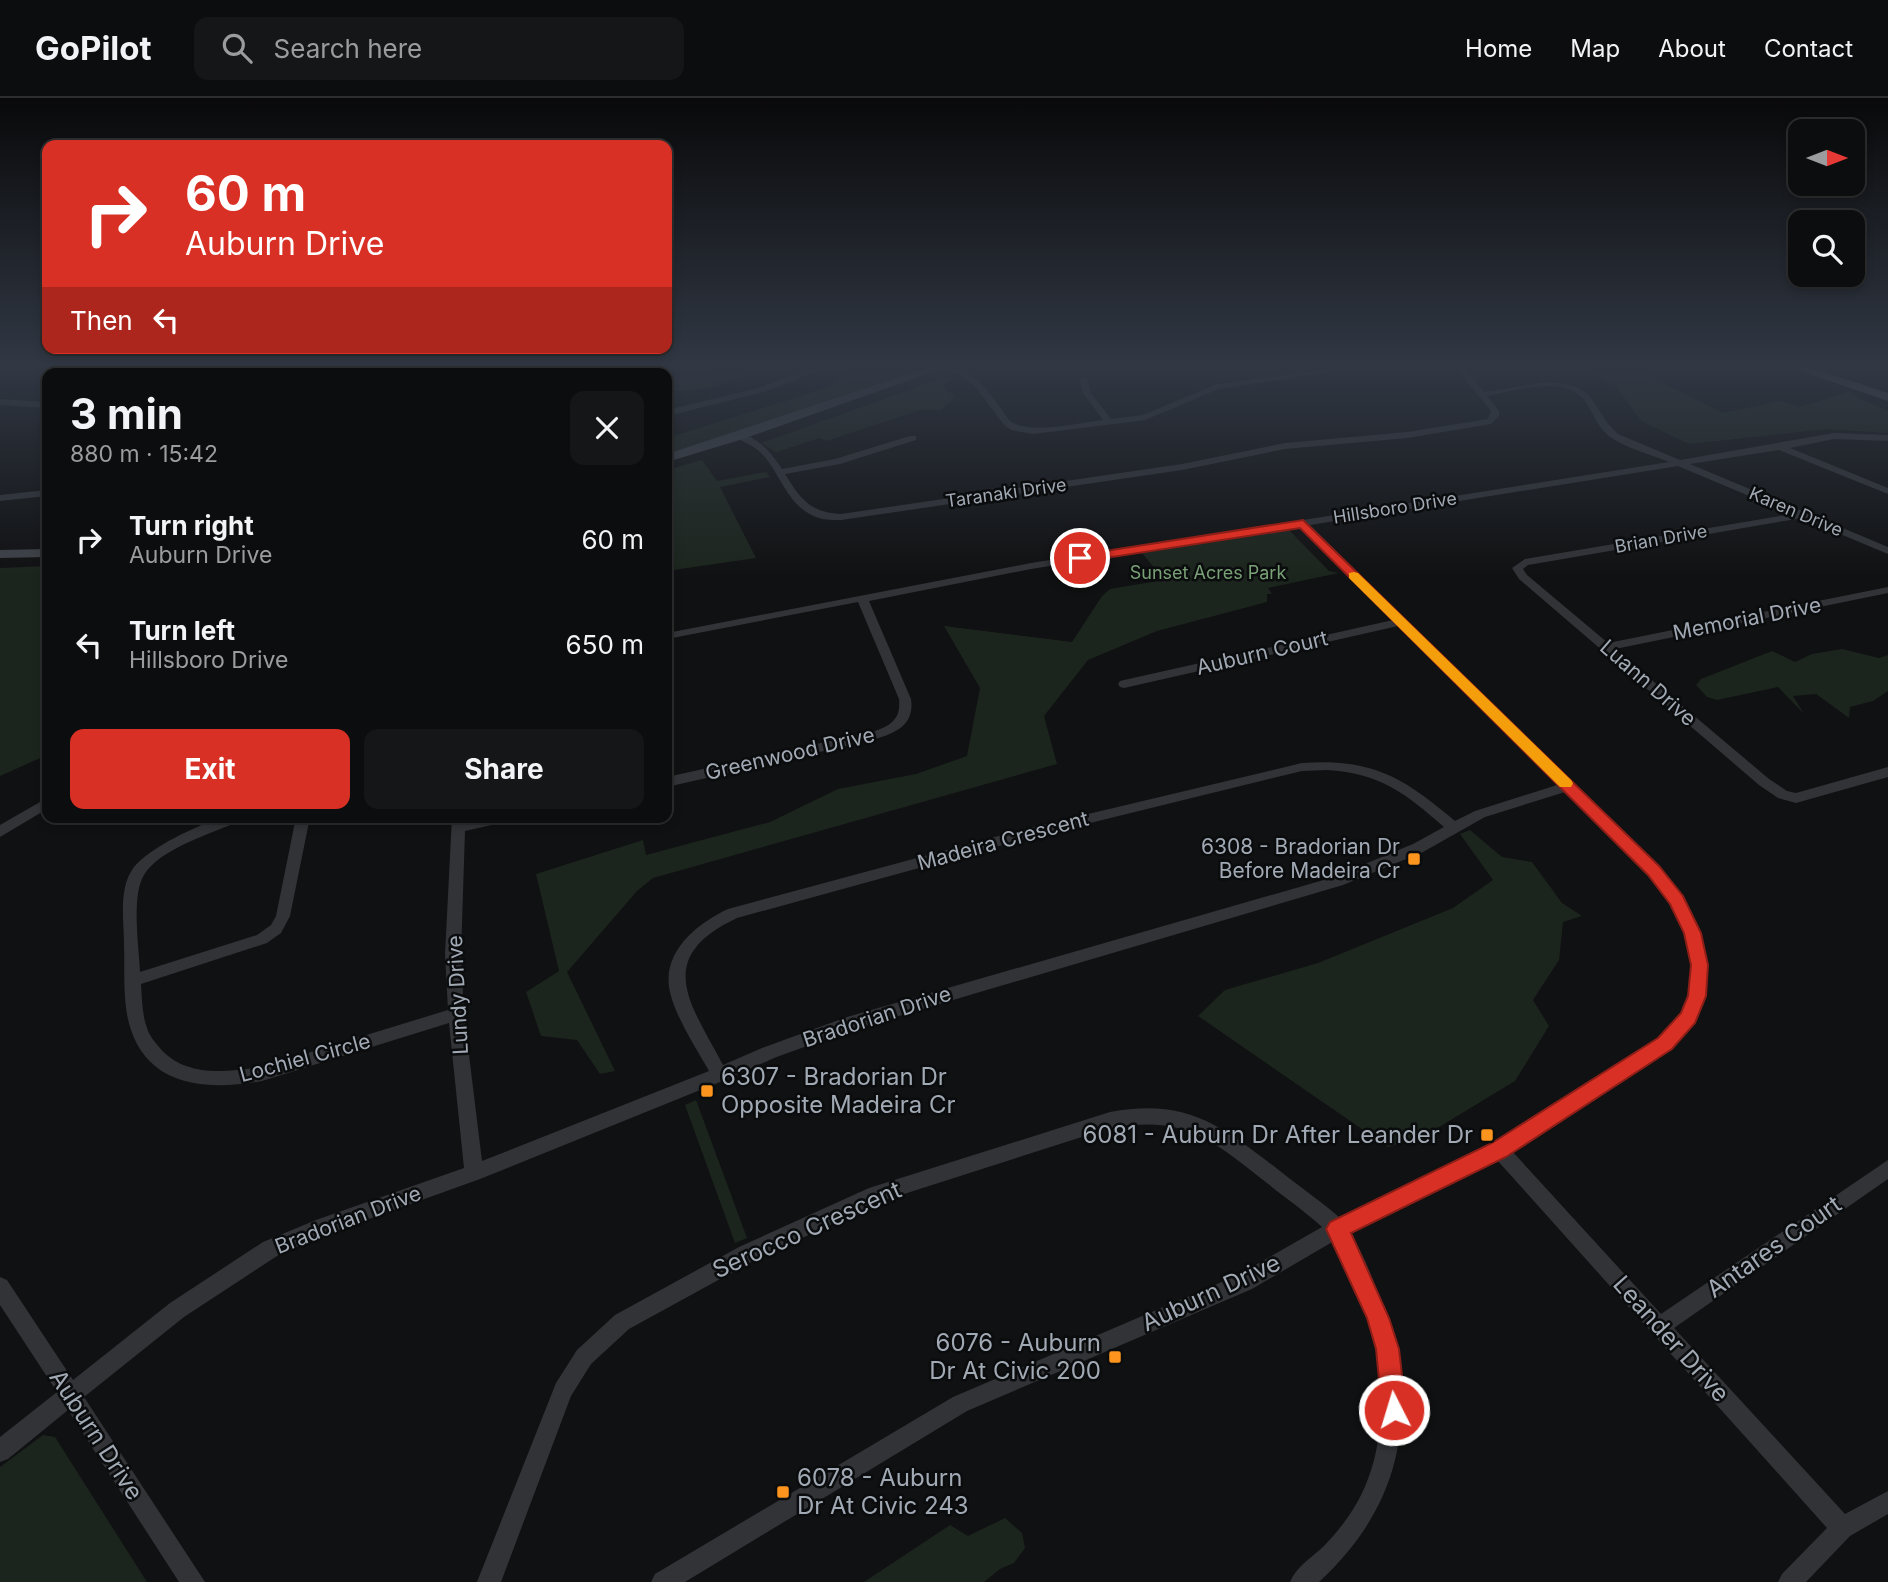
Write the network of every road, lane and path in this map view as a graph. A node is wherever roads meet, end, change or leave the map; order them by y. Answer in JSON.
{"nodes":[{"id":1,"x":735,"y":437,"type":"edge"},
{"id":2,"x":744,"y":437,"type":"edge"},
{"id":3,"x":1382,"y":437,"type":"edge"},
{"id":4,"x":1620,"y":437,"type":"edge"},
{"id":5,"x":1828,"y":437,"type":"edge"},
{"id":6,"x":1868,"y":437,"type":"edge"},
{"id":7,"x":913,"y":438,"type":"dead end"},
{"id":8,"x":1888,"y":438,"type":"edge"},
{"id":9,"x":1780,"y":447,"type":"junction"},
{"id":10,"x":672,"y":456,"type":"edge"},
{"id":11,"x":1679,"y":463,"type":"junction"},
{"id":12,"x":781,"y":472,"type":"junction"},
{"id":13,"x":1888,"y":491,"type":"edge"},
{"id":14,"x":42,"y":494,"type":"edge"},
{"id":15,"x":0,"y":498,"type":"edge"},
{"id":16,"x":1802,"y":515,"type":"junction"},
{"id":17,"x":1303,"y":524,"type":"junction"},
{"id":18,"x":42,"y":548,"type":"edge"},
{"id":19,"x":0,"y":549,"type":"edge"},
{"id":20,"x":1888,"y":551,"type":"edge"},
{"id":21,"x":42,"y":553,"type":"edge"},
{"id":22,"x":0,"y":554,"type":"edge"},
{"id":23,"x":1520,"y":564,"type":"joint"},
{"id":24,"x":1888,"y":590,"type":"edge"},
{"id":25,"x":862,"y":598,"type":"junction"},
{"id":26,"x":1399,"y":622,"type":"junction"},
{"id":27,"x":672,"y":635,"type":"edge"},
{"id":28,"x":1607,"y":647,"type":"junction"},
{"id":29,"x":1124,"y":684,"type":"dead end"},
{"id":30,"x":1888,"y":772,"type":"edge"},
{"id":31,"x":672,"y":781,"type":"edge"},
{"id":32,"x":1569,"y":786,"type":"junction"},
{"id":33,"x":42,"y":806,"type":"edge"},
{"id":34,"x":224,"y":823,"type":"edge"},
{"id":35,"x":302,"y":823,"type":"edge"},
{"id":36,"x":459,"y":823,"type":"edge"},
{"id":37,"x":1453,"y":827,"type":"junction"},
{"id":38,"x":0,"y":832,"type":"edge"},
{"id":39,"x":134,"y":980,"type":"junction"},
{"id":40,"x":456,"y":1014,"type":"junction"},
{"id":41,"x":719,"y":1075,"type":"junction"},
{"id":42,"x":1499,"y":1150,"type":"junction"},
{"id":43,"x":1888,"y":1169,"type":"edge"},
{"id":44,"x":474,"y":1173,"type":"junction"},
{"id":45,"x":1337,"y":1229,"type":"junction"},
{"id":46,"x":0,"y":1287,"type":"edge"},
{"id":47,"x":1660,"y":1326,"type":"junction"},
{"id":48,"x":71,"y":1395,"type":"junction"},
{"id":49,"x":0,"y":1451,"type":"edge"},
{"id":50,"x":1888,"y":1502,"type":"edge"},
{"id":51,"x":1842,"y":1528,"type":"junction"},
{"id":52,"x":193,"y":1582,"type":"edge"},
{"id":53,"x":489,"y":1582,"type":"edge"},
{"id":54,"x":663,"y":1582,"type":"edge"},
{"id":55,"x":1302,"y":1582,"type":"edge"},
{"id":56,"x":1790,"y":1582,"type":"edge"}],
"edges":[{"from":1,"to":10,"type":"main road"},
{"from":2,"to":12,"type":"street","name":"Taranaki Drive"},
{"from":3,"to":12,"type":"street","name":"Taranaki Drive"},
{"from":4,"to":11,"type":"street","name":"Karen Drive"},
{"from":5,"to":9,"type":"street","name":"Hillsboro Drive"},
{"from":6,"to":8,"type":"street","name":"Hillsboro Drive"},
{"from":7,"to":12,"type":"street"},
{"from":9,"to":11,"type":"street","name":"Hillsboro Drive"},
{"from":9,"to":13,"type":"street"},
{"from":11,"to":16,"type":"street","name":"Karen Drive"},
{"from":11,"to":17,"type":"street","name":"Hillsboro Drive"},
{"from":14,"to":15,"type":"street"},
{"from":16,"to":20,"type":"street","name":"Karen Drive"},
{"from":16,"to":23,"type":"street","name":"Brian Drive"},
{"from":17,"to":25,"type":"street","name":"Hillsboro Drive"},
{"from":17,"to":26,"type":"street","name":"Auburn Drive"},
{"from":18,"to":19,"type":"main road"},
{"from":21,"to":22,"type":"main road"},
{"from":23,"to":28,"type":"street","name":"Luann Drive"},
{"from":24,"to":28,"type":"street","name":"Memorial Drive"},
{"from":25,"to":27,"type":"street"},
{"from":25,"to":31,"type":"street","name":"Greenwood Drive"},
{"from":26,"to":29,"type":"street","name":"Auburn Court"},
{"from":26,"to":32,"type":"street","name":"Auburn Drive"},
{"from":28,"to":30,"type":"street","name":"Luann Drive"},
{"from":32,"to":37,"type":"street","name":"Bradorian Drive"},
{"from":32,"to":42,"type":"street","name":"Auburn Drive"},
{"from":33,"to":38,"type":"street"},
{"from":34,"to":39,"type":"street","name":"Lochiel Circle"},
{"from":35,"to":39,"type":"street"},
{"from":36,"to":40,"type":"street","name":"Lundy Drive"},
{"from":37,"to":41,"type":"street","name":"Bradorian Drive"},
{"from":37,"to":41,"type":"street","name":"Madeira Crescent"},
{"from":39,"to":40,"type":"street","name":"Lochiel Circle"},
{"from":40,"to":44,"type":"street","name":"Lundy Drive"},
{"from":41,"to":44,"type":"street","name":"Bradorian Drive"},
{"from":42,"to":45,"type":"street","name":"Auburn Drive"},
{"from":42,"to":47,"type":"street","name":"Leander Drive"},
{"from":43,"to":47,"type":"street","name":"Antares Court"},
{"from":44,"to":48,"type":"street","name":"Bradorian Drive"},
{"from":45,"to":53,"type":"street","name":"Serocco Crescent"},
{"from":45,"to":54,"type":"street","name":"Auburn Drive"},
{"from":45,"to":55,"type":"street"},
{"from":46,"to":48,"type":"street","name":"Auburn Drive"},
{"from":47,"to":51,"type":"street","name":"Leander Drive"},
{"from":48,"to":49,"type":"street","name":"Bradorian Drive"},
{"from":48,"to":52,"type":"street","name":"Auburn Drive"},
{"from":50,"to":51,"type":"street"},
{"from":51,"to":56,"type":"street"}]}
